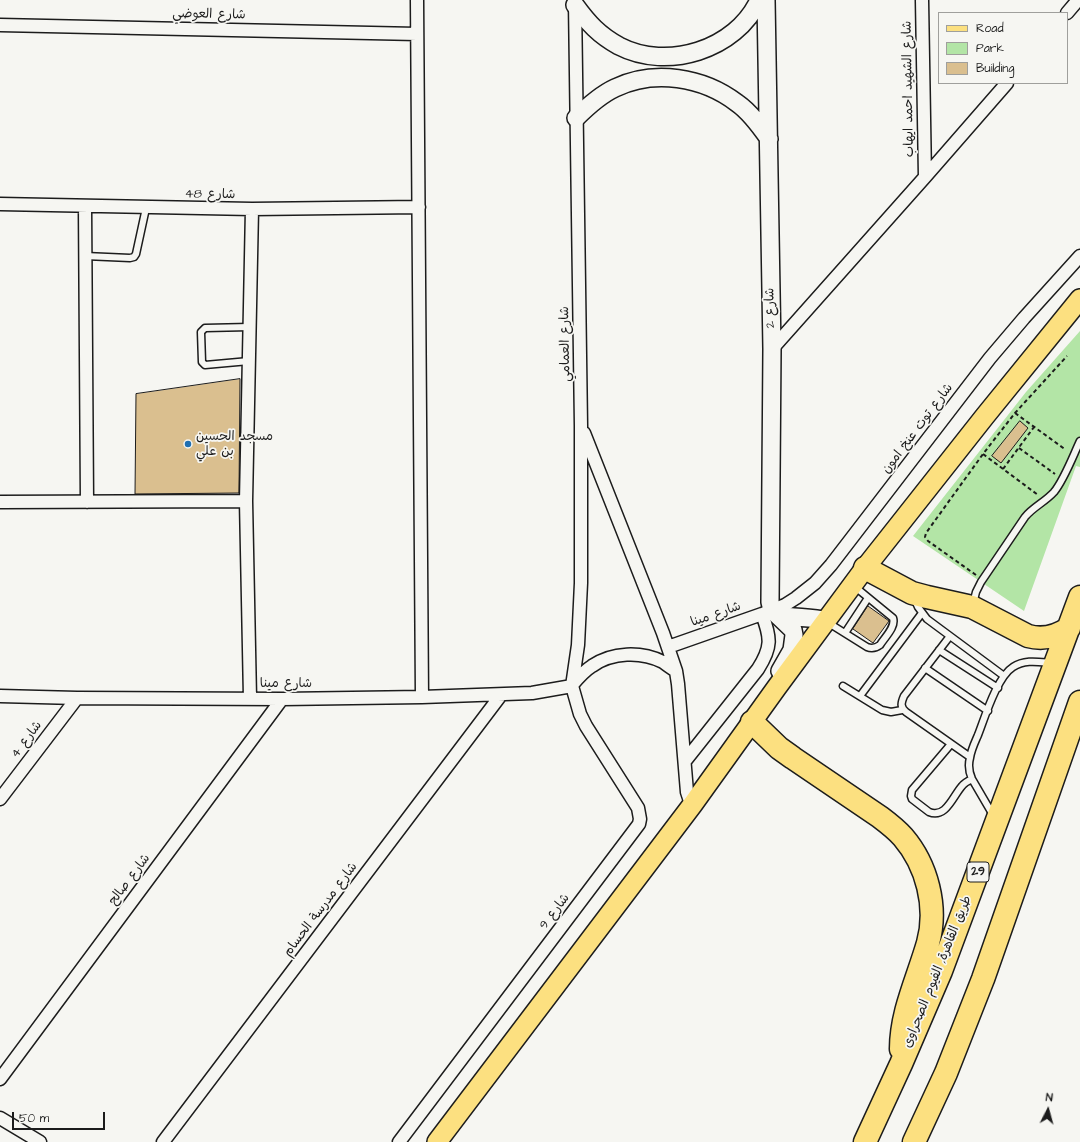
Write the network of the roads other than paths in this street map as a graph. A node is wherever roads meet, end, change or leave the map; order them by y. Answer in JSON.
{"nodes":[{"id":1,"x":417,"y":0,"type":"edge"},
{"id":2,"x":759,"y":0,"type":"edge"},
{"id":3,"x":766,"y":0,"type":"edge"},
{"id":4,"x":922,"y":0,"type":"edge"},
{"id":5,"x":1078,"y":0,"type":"edge"},
{"id":6,"x":575,"y":2,"type":"edge"},
{"id":7,"x":1068,"y":12,"type":"edge"},
{"id":8,"x":0,"y":25,"type":"edge"},
{"id":9,"x":417,"y":34,"type":"junction"},
{"id":10,"x":1005,"y":84,"type":"edge"},
{"id":11,"x":576,"y":118,"type":"junction"},
{"id":12,"x":769,"y":139,"type":"junction"},
{"id":13,"x":925,"y":177,"type":"junction"},
{"id":14,"x":0,"y":204,"type":"edge"},
{"id":15,"x":85,"y":206,"type":"junction"},
{"id":16,"x":419,"y":207,"type":"junction"},
{"id":17,"x":146,"y":208,"type":"junction"},
{"id":18,"x":252,"y":209,"type":"junction"},
{"id":19,"x":85,"y":256,"type":"junction"},
{"id":20,"x":1080,"y":256,"type":"edge"},
{"id":21,"x":1080,"y":299,"type":"edge"},
{"id":22,"x":250,"y":327,"type":"junction"},
{"id":23,"x":772,"y":349,"type":"junction"},
{"id":24,"x":249,"y":361,"type":"junction"},
{"id":25,"x":581,"y":426,"type":"junction"},
{"id":26,"x":1080,"y":441,"type":"edge"},
{"id":27,"x":246,"y":501,"type":"junction"},
{"id":28,"x":0,"y":502,"type":"edge"},
{"id":29,"x":87,"y":502,"type":"junction"},
{"id":30,"x":859,"y":577,"type":"junction"},
{"id":31,"x":912,"y":593,"type":"junction"},
{"id":32,"x":1080,"y":597,"type":"edge"},
{"id":33,"x":868,"y":598,"type":"junction"},
{"id":34,"x":972,"y":607,"type":"junction"},
{"id":35,"x":770,"y":613,"type":"junction"},
{"id":36,"x":922,"y":613,"type":"junction"},
{"id":37,"x":826,"y":621,"type":"junction"},
{"id":38,"x":1068,"y":628,"type":"junction"},
{"id":39,"x":845,"y":633,"type":"junction"},
{"id":40,"x":858,"y":633,"type":"dead end"},
{"id":41,"x":950,"y":636,"type":"junction"},
{"id":42,"x":854,"y":639,"type":"junction"},
{"id":43,"x":668,"y":647,"type":"junction"},
{"id":44,"x":939,"y":650,"type":"junction"},
{"id":45,"x":1055,"y":663,"type":"junction"},
{"id":46,"x":925,"y":668,"type":"junction"},
{"id":47,"x":676,"y":671,"type":"junction"},
{"id":48,"x":1004,"y":676,"type":"junction"},
{"id":49,"x":572,"y":686,"type":"junction"},
{"id":50,"x":843,"y":686,"type":"dead end"},
{"id":51,"x":778,"y":687,"type":"junction"},
{"id":52,"x":998,"y":688,"type":"junction"},
{"id":53,"x":501,"y":695,"type":"junction"},
{"id":54,"x":0,"y":696,"type":"edge"},
{"id":55,"x":860,"y":696,"type":"junction"},
{"id":56,"x":422,"y":697,"type":"junction"},
{"id":57,"x":76,"y":698,"type":"junction"},
{"id":58,"x":250,"y":698,"type":"junction"},
{"id":59,"x":282,"y":699,"type":"junction"},
{"id":60,"x":1080,"y":702,"type":"edge"},
{"id":61,"x":902,"y":710,"type":"junction"},
{"id":62,"x":988,"y":711,"type":"junction"},
{"id":63,"x":752,"y":722,"type":"junction"},
{"id":64,"x":952,"y":744,"type":"junction"},
{"id":65,"x":970,"y":757,"type":"junction"},
{"id":66,"x":685,"y":761,"type":"junction"},
{"id":67,"x":972,"y":779,"type":"junction"},
{"id":68,"x":0,"y":799,"type":"edge"},
{"id":69,"x":693,"y":804,"type":"junction"},
{"id":70,"x":997,"y":821,"type":"junction"},
{"id":71,"x":901,"y":1064,"type":"junction"},
{"id":72,"x":0,"y":1079,"type":"edge"},
{"id":73,"x":0,"y":1118,"type":"edge"},
{"id":74,"x":40,"y":1142,"type":"edge"},
{"id":75,"x":163,"y":1142,"type":"edge"},
{"id":76,"x":399,"y":1142,"type":"edge"},
{"id":77,"x":437,"y":1142,"type":"edge"},
{"id":78,"x":865,"y":1142,"type":"edge"},
{"id":79,"x":914,"y":1142,"type":"edge"}],
"edges":[{"from":1,"to":9,"type":"street"},
{"from":2,"to":6,"type":"street"},
{"from":3,"to":12,"type":"street","name":"شارع 2"},
{"from":4,"to":13,"type":"street","name":"شارع الشهيد احمد ايهاب"},
{"from":5,"to":7,"type":"street"},
{"from":6,"to":11,"type":"street","name":"شارع العمامي"},
{"from":8,"to":9,"type":"street","name":"شارع العوضي"},
{"from":9,"to":16,"type":"street"},
{"from":10,"to":13,"type":"street"},
{"from":11,"to":12,"type":"street"},
{"from":11,"to":25,"type":"street","name":"شارع العمامي"},
{"from":12,"to":23,"type":"street","name":"شارع 2"},
{"from":13,"to":23,"type":"street"},
{"from":14,"to":15,"type":"street","name":"شارع 48"},
{"from":15,"to":17,"type":"street","name":"شارع 48"},
{"from":15,"to":19,"type":"street"},
{"from":16,"to":18,"type":"street","name":"شارع 48"},
{"from":16,"to":56,"type":"street"},
{"from":17,"to":18,"type":"street","name":"شارع 48"},
{"from":17,"to":19,"type":"lane"},
{"from":18,"to":22,"type":"street"},
{"from":19,"to":29,"type":"street"},
{"from":20,"to":35,"type":"street","name":"شارع توت عنخ امون"},
{"from":21,"to":30,"type":"main road"},
{"from":22,"to":24,"type":"street"},
{"from":22,"to":24,"type":"lane"},
{"from":23,"to":35,"type":"street","name":"شارع 2"},
{"from":24,"to":27,"type":"street"},
{"from":25,"to":43,"type":"street"},
{"from":25,"to":49,"type":"street","name":"شارع العمامي"},
{"from":26,"to":34,"type":"lane"},
{"from":27,"to":29,"type":"street"},
{"from":27,"to":58,"type":"street"},
{"from":28,"to":29,"type":"street"},
{"from":30,"to":31,"type":"highway"},
{"from":30,"to":33,"type":"lane"},
{"from":30,"to":37,"type":"main road"},
{"from":31,"to":34,"type":"highway"},
{"from":31,"to":36,"type":"lane"},
{"from":32,"to":38,"type":"highway","name":"طريق القاهرة, الفيوم الصحراوى","number":"29"},
{"from":33,"to":39,"type":"lane"},
{"from":33,"to":42,"type":"lane"},
{"from":34,"to":38,"type":"highway"},
{"from":35,"to":37,"type":"street"},
{"from":35,"to":43,"type":"street","name":"شارع مينا"},
{"from":35,"to":51,"type":"street"},
{"from":35,"to":66,"type":"street"},
{"from":36,"to":41,"type":"lane"},
{"from":36,"to":55,"type":"lane"},
{"from":37,"to":39,"type":"lane"},
{"from":37,"to":51,"type":"main road"},
{"from":38,"to":45,"type":"highway","name":"طريق القاهرة, الفيوم الصحراوى","number":"29"},
{"from":39,"to":42,"type":"lane"},
{"from":40,"to":42,"type":"lane"},
{"from":41,"to":44,"type":"lane"},
{"from":41,"to":48,"type":"lane"},
{"from":43,"to":47,"type":"street"},
{"from":44,"to":46,"type":"lane"},
{"from":44,"to":52,"type":"lane"},
{"from":45,"to":48,"type":"lane"},
{"from":45,"to":70,"type":"highway","name":"طريق القاهرة, الفيوم الصحراوى","number":"29"},
{"from":46,"to":61,"type":"lane"},
{"from":46,"to":62,"type":"lane"},
{"from":47,"to":49,"type":"street"},
{"from":47,"to":66,"type":"street"},
{"from":48,"to":52,"type":"lane"},
{"from":49,"to":53,"type":"street","name":"شارع مينا"},
{"from":49,"to":76,"type":"street","name":"شارع 9"},
{"from":50,"to":55,"type":"lane"},
{"from":51,"to":63,"type":"main road"},
{"from":52,"to":62,"type":"lane"},
{"from":53,"to":56,"type":"street","name":"شارع مينا"},
{"from":53,"to":75,"type":"street","name":"شارع مدرسة الحسام"},
{"from":54,"to":57,"type":"street","name":"شارع مينا"},
{"from":55,"to":61,"type":"lane"},
{"from":56,"to":59,"type":"street","name":"شارع مينا"},
{"from":57,"to":58,"type":"street","name":"شارع مينا"},
{"from":57,"to":68,"type":"street","name":"شارع 4"},
{"from":58,"to":59,"type":"street","name":"شارع مينا"},
{"from":59,"to":72,"type":"street","name":"شارع صالح"},
{"from":60,"to":79,"type":"highway"},
{"from":61,"to":64,"type":"lane"},
{"from":62,"to":65,"type":"lane"},
{"from":63,"to":69,"type":"main road"},
{"from":63,"to":71,"type":"highway"},
{"from":64,"to":65,"type":"lane"},
{"from":64,"to":67,"type":"lane"},
{"from":65,"to":67,"type":"lane"},
{"from":66,"to":69,"type":"street"},
{"from":67,"to":70,"type":"lane"},
{"from":69,"to":77,"type":"main road"},
{"from":70,"to":71,"type":"highway","name":"طريق القاهرة, الفيوم الصحراوى","number":"29"},
{"from":71,"to":78,"type":"highway","name":"طريق القاهرة, الفيوم الصحراوى","number":"29"},
{"from":73,"to":74,"type":"street"}]}
